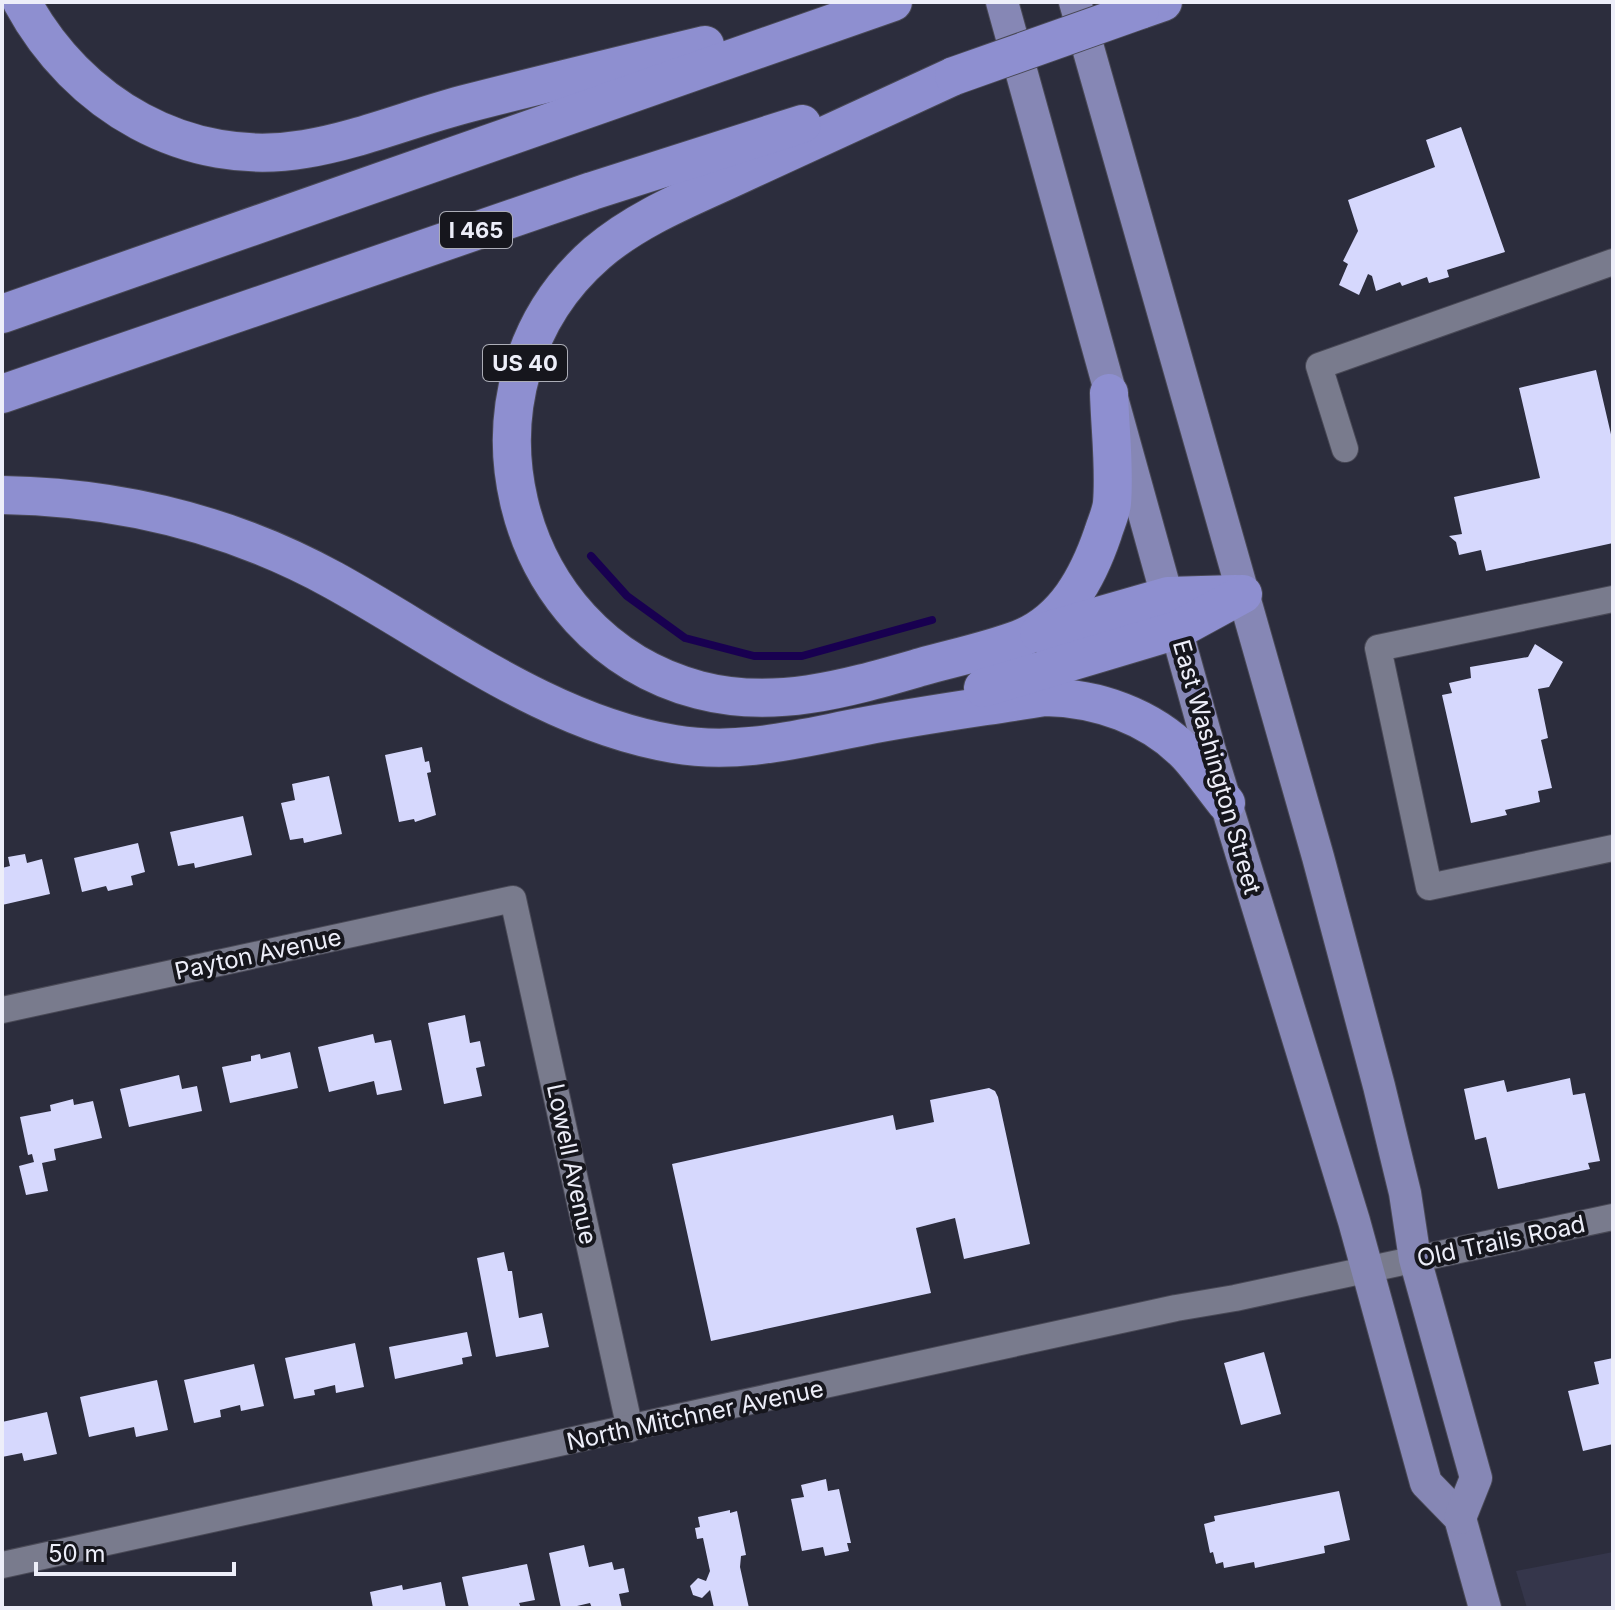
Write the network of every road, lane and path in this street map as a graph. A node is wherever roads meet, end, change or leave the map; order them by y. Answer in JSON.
{"nodes":[{"id":1,"x":22,"y":2,"type":"edge"},
{"id":2,"x":878,"y":2,"type":"edge"},
{"id":3,"x":893,"y":2,"type":"edge"},
{"id":4,"x":1002,"y":2,"type":"edge"},
{"id":5,"x":1075,"y":2,"type":"edge"},
{"id":6,"x":1152,"y":6,"type":"edge"},
{"id":7,"x":954,"y":76,"type":"junction"},
{"id":8,"x":1613,"y":262,"type":"edge"},
{"id":9,"x":2,"y":314,"type":"edge"},
{"id":10,"x":1109,"y":393,"type":"junction"},
{"id":11,"x":2,"y":394,"type":"edge"},
{"id":12,"x":1345,"y":449,"type":"dead end"},
{"id":13,"x":2,"y":495,"type":"edge"},
{"id":14,"x":1243,"y":594,"type":"junction"},
{"id":15,"x":1613,"y":599,"type":"edge"},
{"id":16,"x":1172,"y":613,"type":"junction"},
{"id":17,"x":1021,"y":638,"type":"junction"},
{"id":18,"x":859,"y":727,"type":"junction"},
{"id":19,"x":1226,"y":803,"type":"junction"},
{"id":20,"x":1613,"y":848,"type":"edge"},
{"id":21,"x":513,"y":899,"type":"joint"},
{"id":22,"x":2,"y":1010,"type":"edge"},
{"id":23,"x":1613,"y":1217,"type":"edge"},
{"id":24,"x":1390,"y":1264,"type":"junction"},
{"id":25,"x":630,"y":1429,"type":"junction"},
{"id":26,"x":1460,"y":1518,"type":"junction"},
{"id":27,"x":2,"y":1565,"type":"edge"},
{"id":28,"x":1485,"y":1608,"type":"edge"}],
"edges":[{"from":1,"to":2,"type":"highway"},
{"from":3,"to":9,"type":"highway"},
{"from":4,"to":10,"type":"main road","name":"East Washington Street","number":"US 40"},
{"from":5,"to":14,"type":"main road","name":"East Washington Street"},
{"from":6,"to":7,"type":"highway","number":"I 465","bridge":true},
{"from":7,"to":11,"type":"highway","number":"I 465"},
{"from":7,"to":17,"type":"highway","number":"US 40"},
{"from":8,"to":12,"type":"street"},
{"from":10,"to":16,"type":"main road","name":"East Washington Street"},
{"from":10,"to":17,"type":"highway","number":"US 40"},
{"from":13,"to":18,"type":"highway"},
{"from":14,"to":16,"type":"highway"},
{"from":14,"to":24,"type":"main road","name":"East Washington Street"},
{"from":15,"to":20,"type":"street"},
{"from":16,"to":17,"type":"highway"},
{"from":16,"to":18,"type":"highway"},
{"from":16,"to":19,"type":"main road","name":"East Washington Street"},
{"from":18,"to":19,"type":"highway"},
{"from":19,"to":24,"type":"main road","name":"East Washington Street"},
{"from":21,"to":22,"type":"street","name":"Payton Avenue"},
{"from":21,"to":25,"type":"street","name":"Lowell Avenue"},
{"from":23,"to":24,"type":"street","name":"Old Trails Road"},
{"from":24,"to":25,"type":"street","name":"North Mitchner Avenue"},
{"from":24,"to":26,"type":"main road","name":"East Washington Street"},
{"from":24,"to":26,"type":"main road","name":"East Washington Street"},
{"from":25,"to":27,"type":"street","name":"North Mitchner Avenue"},
{"from":26,"to":28,"type":"main road","name":"East Washington Street"}]}
